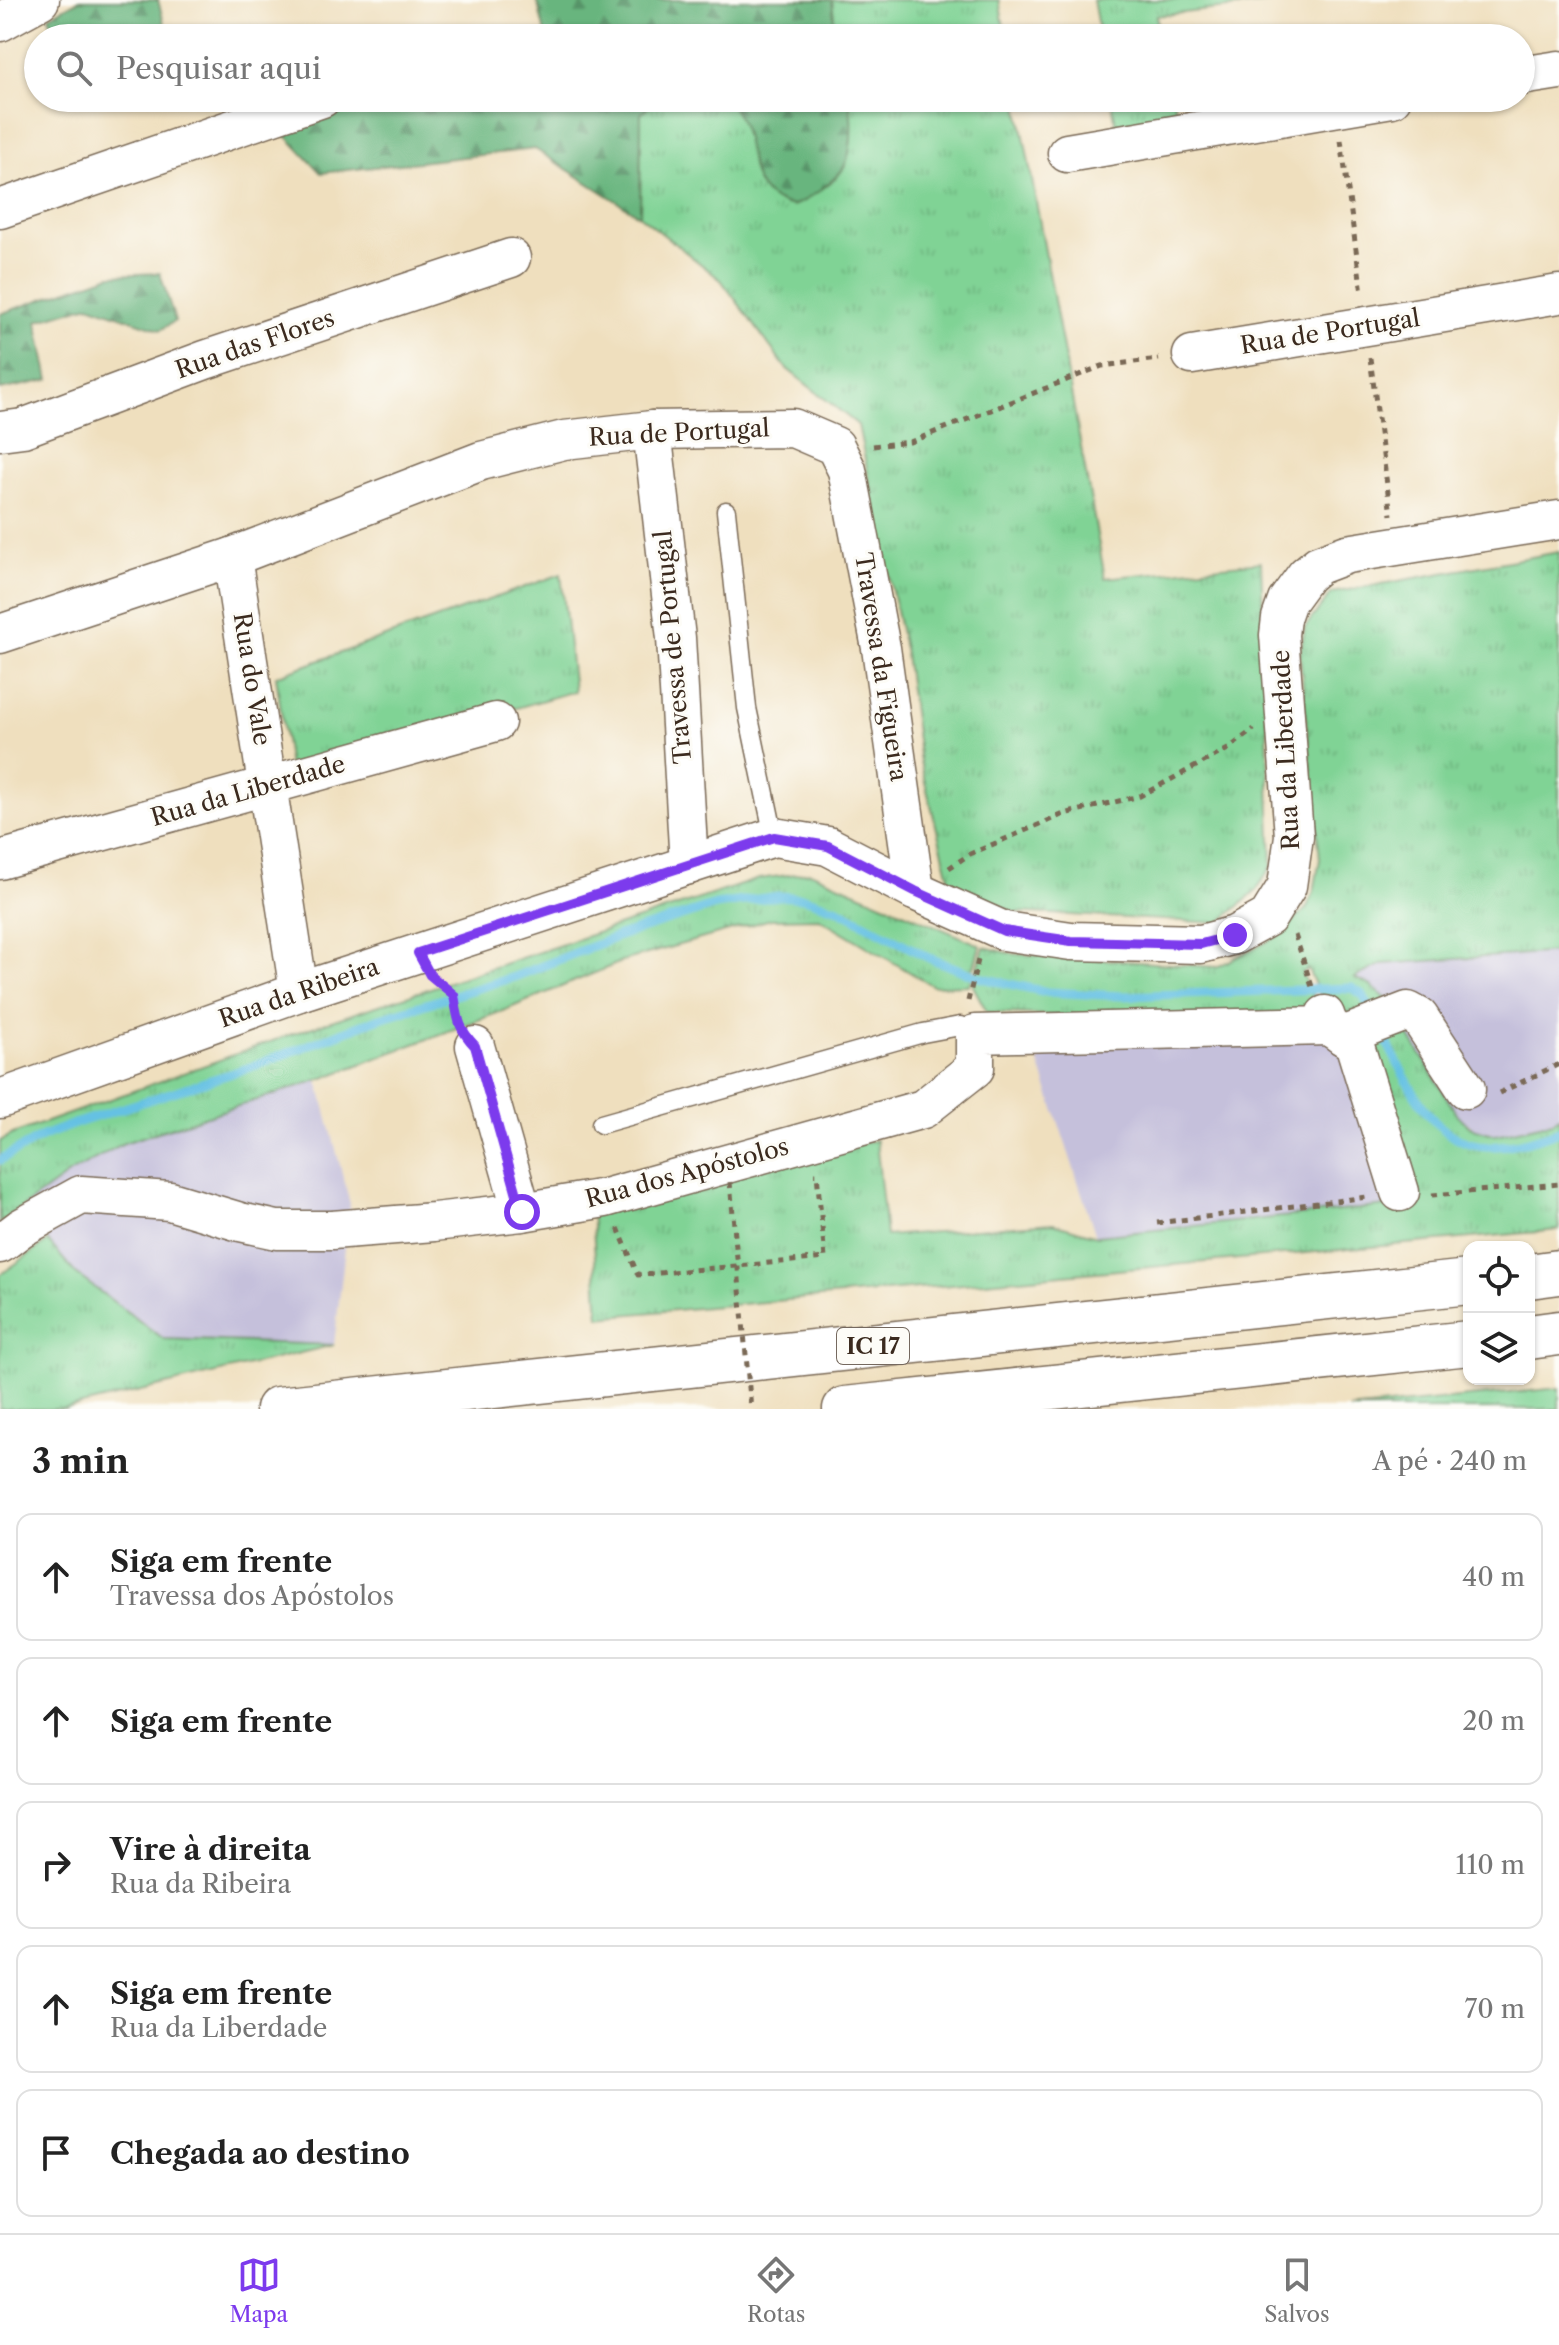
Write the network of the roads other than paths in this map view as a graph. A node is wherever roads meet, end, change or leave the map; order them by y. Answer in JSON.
{"nodes":[{"id":1,"x":40,"y":0,"type":"edge"},
{"id":2,"x":0,"y":22,"type":"edge"},
{"id":3,"x":1559,"y":70,"type":"edge"},
{"id":4,"x":1535,"y":74,"type":"edge"},
{"id":5,"x":281,"y":112,"type":"edge"},
{"id":6,"x":1309,"y":112,"type":"edge"},
{"id":7,"x":1067,"y":153,"type":"dead end"},
{"id":8,"x":0,"y":209,"type":"edge"},
{"id":9,"x":511,"y":258,"type":"dead end"},
{"id":10,"x":1559,"y":294,"type":"edge"},
{"id":11,"x":1192,"y":355,"type":"road end"},
{"id":12,"x":652,"y":430,"type":"junction"},
{"id":13,"x":0,"y":431,"type":"edge"},
{"id":14,"x":835,"y":446,"type":"joint"},
{"id":15,"x":726,"y":511,"type":"dead end"},
{"id":16,"x":1559,"y":520,"type":"edge"},
{"id":17,"x":232,"y":557,"type":"junction"},
{"id":18,"x":0,"y":634,"type":"edge"},
{"id":19,"x":496,"y":722,"type":"dead end"},
{"id":20,"x":269,"y":785,"type":"junction"},
{"id":21,"x":774,"y":837,"type":"junction"},
{"id":22,"x":0,"y":860,"type":"edge"},
{"id":23,"x":689,"y":865,"type":"junction"},
{"id":24,"x":915,"y":891,"type":"junction"},
{"id":25,"x":299,"y":992,"type":"junction"},
{"id":26,"x":1339,"y":1026,"type":"junction"},
{"id":27,"x":975,"y":1034,"type":"junction"},
{"id":28,"x":475,"y":1046,"type":"road end"},
{"id":29,"x":1466,"y":1089,"type":"road end"},
{"id":30,"x":0,"y":1099,"type":"edge"},
{"id":31,"x":601,"y":1124,"type":"dead end"},
{"id":32,"x":1400,"y":1192,"type":"road end"},
{"id":33,"x":522,"y":1212,"type":"junction"},
{"id":34,"x":0,"y":1244,"type":"edge"},
{"id":35,"x":1559,"y":1272,"type":"edge"},
{"id":36,"x":1535,"y":1275,"type":"edge"},
{"id":37,"x":1463,"y":1283,"type":"edge"},
{"id":38,"x":1559,"y":1333,"type":"edge"},
{"id":39,"x":1535,"y":1336,"type":"edge"},
{"id":40,"x":1463,"y":1344,"type":"edge"},
{"id":41,"x":278,"y":1409,"type":"edge"},
{"id":42,"x":845,"y":1409,"type":"edge"}],
"edges":[{"from":1,"to":2,"type":"street"},
{"from":3,"to":4,"type":"street"},
{"from":5,"to":8,"type":"street"},
{"from":6,"to":7,"type":"street"},
{"from":9,"to":13,"type":"street","name":"Rua das Flores"},
{"from":10,"to":11,"type":"street","name":"Rua de Portugal"},
{"from":12,"to":14,"type":"street","name":"Rua de Portugal"},
{"from":12,"to":17,"type":"street","name":"Rua de Portugal"},
{"from":12,"to":23,"type":"street","name":"Travessa de Portugal"},
{"from":14,"to":24,"type":"street","name":"Travessa da Figueira"},
{"from":15,"to":21,"type":"lane"},
{"from":16,"to":24,"type":"street","name":"Rua da Liberdade"},
{"from":17,"to":18,"type":"street","name":"Rua de Portugal"},
{"from":17,"to":20,"type":"street","name":"Rua do Vale"},
{"from":19,"to":20,"type":"street","name":"Rua da Liberdade"},
{"from":20,"to":22,"type":"street","name":"Rua da Liberdade"},
{"from":20,"to":25,"type":"street","name":"Rua do Vale"},
{"from":21,"to":23,"type":"street","name":"Rua da Ribeira"},
{"from":21,"to":24,"type":"street","name":"Rua da Ribeira"},
{"from":23,"to":25,"type":"street","name":"Rua da Ribeira"},
{"from":25,"to":30,"type":"street","name":"Rua da Ribeira"},
{"from":26,"to":27,"type":"street"},
{"from":26,"to":29,"type":"street"},
{"from":26,"to":32,"type":"street"},
{"from":27,"to":31,"type":"lane"},
{"from":27,"to":33,"type":"street","name":"Rua dos Apóstolos"},
{"from":28,"to":33,"type":"street"},
{"from":33,"to":34,"type":"street","name":"Rua dos Apóstolos"},
{"from":35,"to":36,"type":"highway"},
{"from":37,"to":41,"type":"highway","number":"IC 17"},
{"from":38,"to":39,"type":"highway"},
{"from":40,"to":42,"type":"highway"}]}
